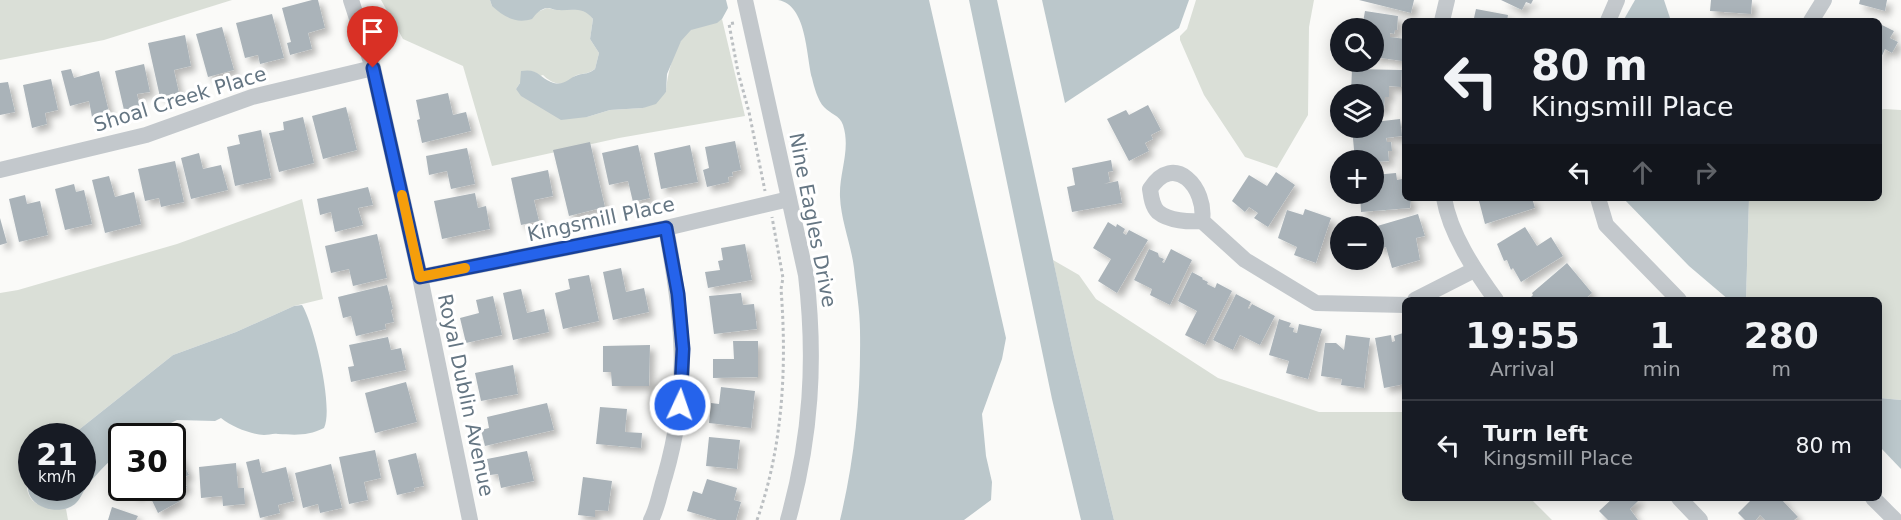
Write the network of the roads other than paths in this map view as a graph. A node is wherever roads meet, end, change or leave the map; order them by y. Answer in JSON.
{"nodes":[{"id":1,"x":351,"y":0,"type":"edge"},
{"id":2,"x":745,"y":0,"type":"edge"},
{"id":3,"x":1446,"y":0,"type":"edge"},
{"id":4,"x":1617,"y":0,"type":"edge"},
{"id":5,"x":1824,"y":0,"type":"edge"},
{"id":6,"x":1443,"y":18,"type":"edge"},
{"id":7,"x":1609,"y":18,"type":"edge"},
{"id":8,"x":1813,"y":18,"type":"edge"},
{"id":9,"x":373,"y":68,"type":"junction"},
{"id":10,"x":0,"y":170,"type":"edge"},
{"id":11,"x":789,"y":199,"type":"junction"},
{"id":12,"x":1444,"y":201,"type":"edge"},
{"id":13,"x":1599,"y":201,"type":"edge"},
{"id":14,"x":1202,"y":221,"type":"dead end"},
{"id":15,"x":666,"y":228,"type":"junction"},
{"id":16,"x":1474,"y":270,"type":"junction"},
{"id":17,"x":420,"y":277,"type":"junction"},
{"id":18,"x":1421,"y":297,"type":"edge"},
{"id":19,"x":1494,"y":297,"type":"edge"},
{"id":20,"x":1676,"y":297,"type":"edge"},
{"id":21,"x":1402,"y":305,"type":"edge"},
{"id":22,"x":1682,"y":501,"type":"edge"},
{"id":23,"x":1876,"y":501,"type":"edge"},
{"id":24,"x":470,"y":520,"type":"edge"},
{"id":25,"x":651,"y":520,"type":"edge"},
{"id":26,"x":788,"y":520,"type":"edge"},
{"id":27,"x":1700,"y":520,"type":"edge"},
{"id":28,"x":1895,"y":520,"type":"edge"}],
"edges":[{"from":1,"to":9,"type":"street","name":"Royal Dublin Avenue"},
{"from":2,"to":11,"type":"street","name":"Nine Eagles Drive"},
{"from":3,"to":6,"type":"street"},
{"from":4,"to":7,"type":"street"},
{"from":5,"to":8,"type":"street"},
{"from":9,"to":10,"type":"street","name":"Shoal Creek Place"},
{"from":9,"to":17,"type":"street","name":"Royal Dublin Avenue"},
{"from":11,"to":15,"type":"street","name":"Kingsmill Place"},
{"from":11,"to":26,"type":"street","name":"Nine Eagles Drive"},
{"from":12,"to":16,"type":"street"},
{"from":13,"to":20,"type":"street"},
{"from":14,"to":21,"type":"street"},
{"from":15,"to":17,"type":"street","name":"Kingsmill Place"},
{"from":15,"to":25,"type":"street"},
{"from":16,"to":18,"type":"street"},
{"from":16,"to":19,"type":"street"},
{"from":17,"to":24,"type":"street","name":"Royal Dublin Avenue"},
{"from":22,"to":27,"type":"street"},
{"from":23,"to":28,"type":"street"}]}
